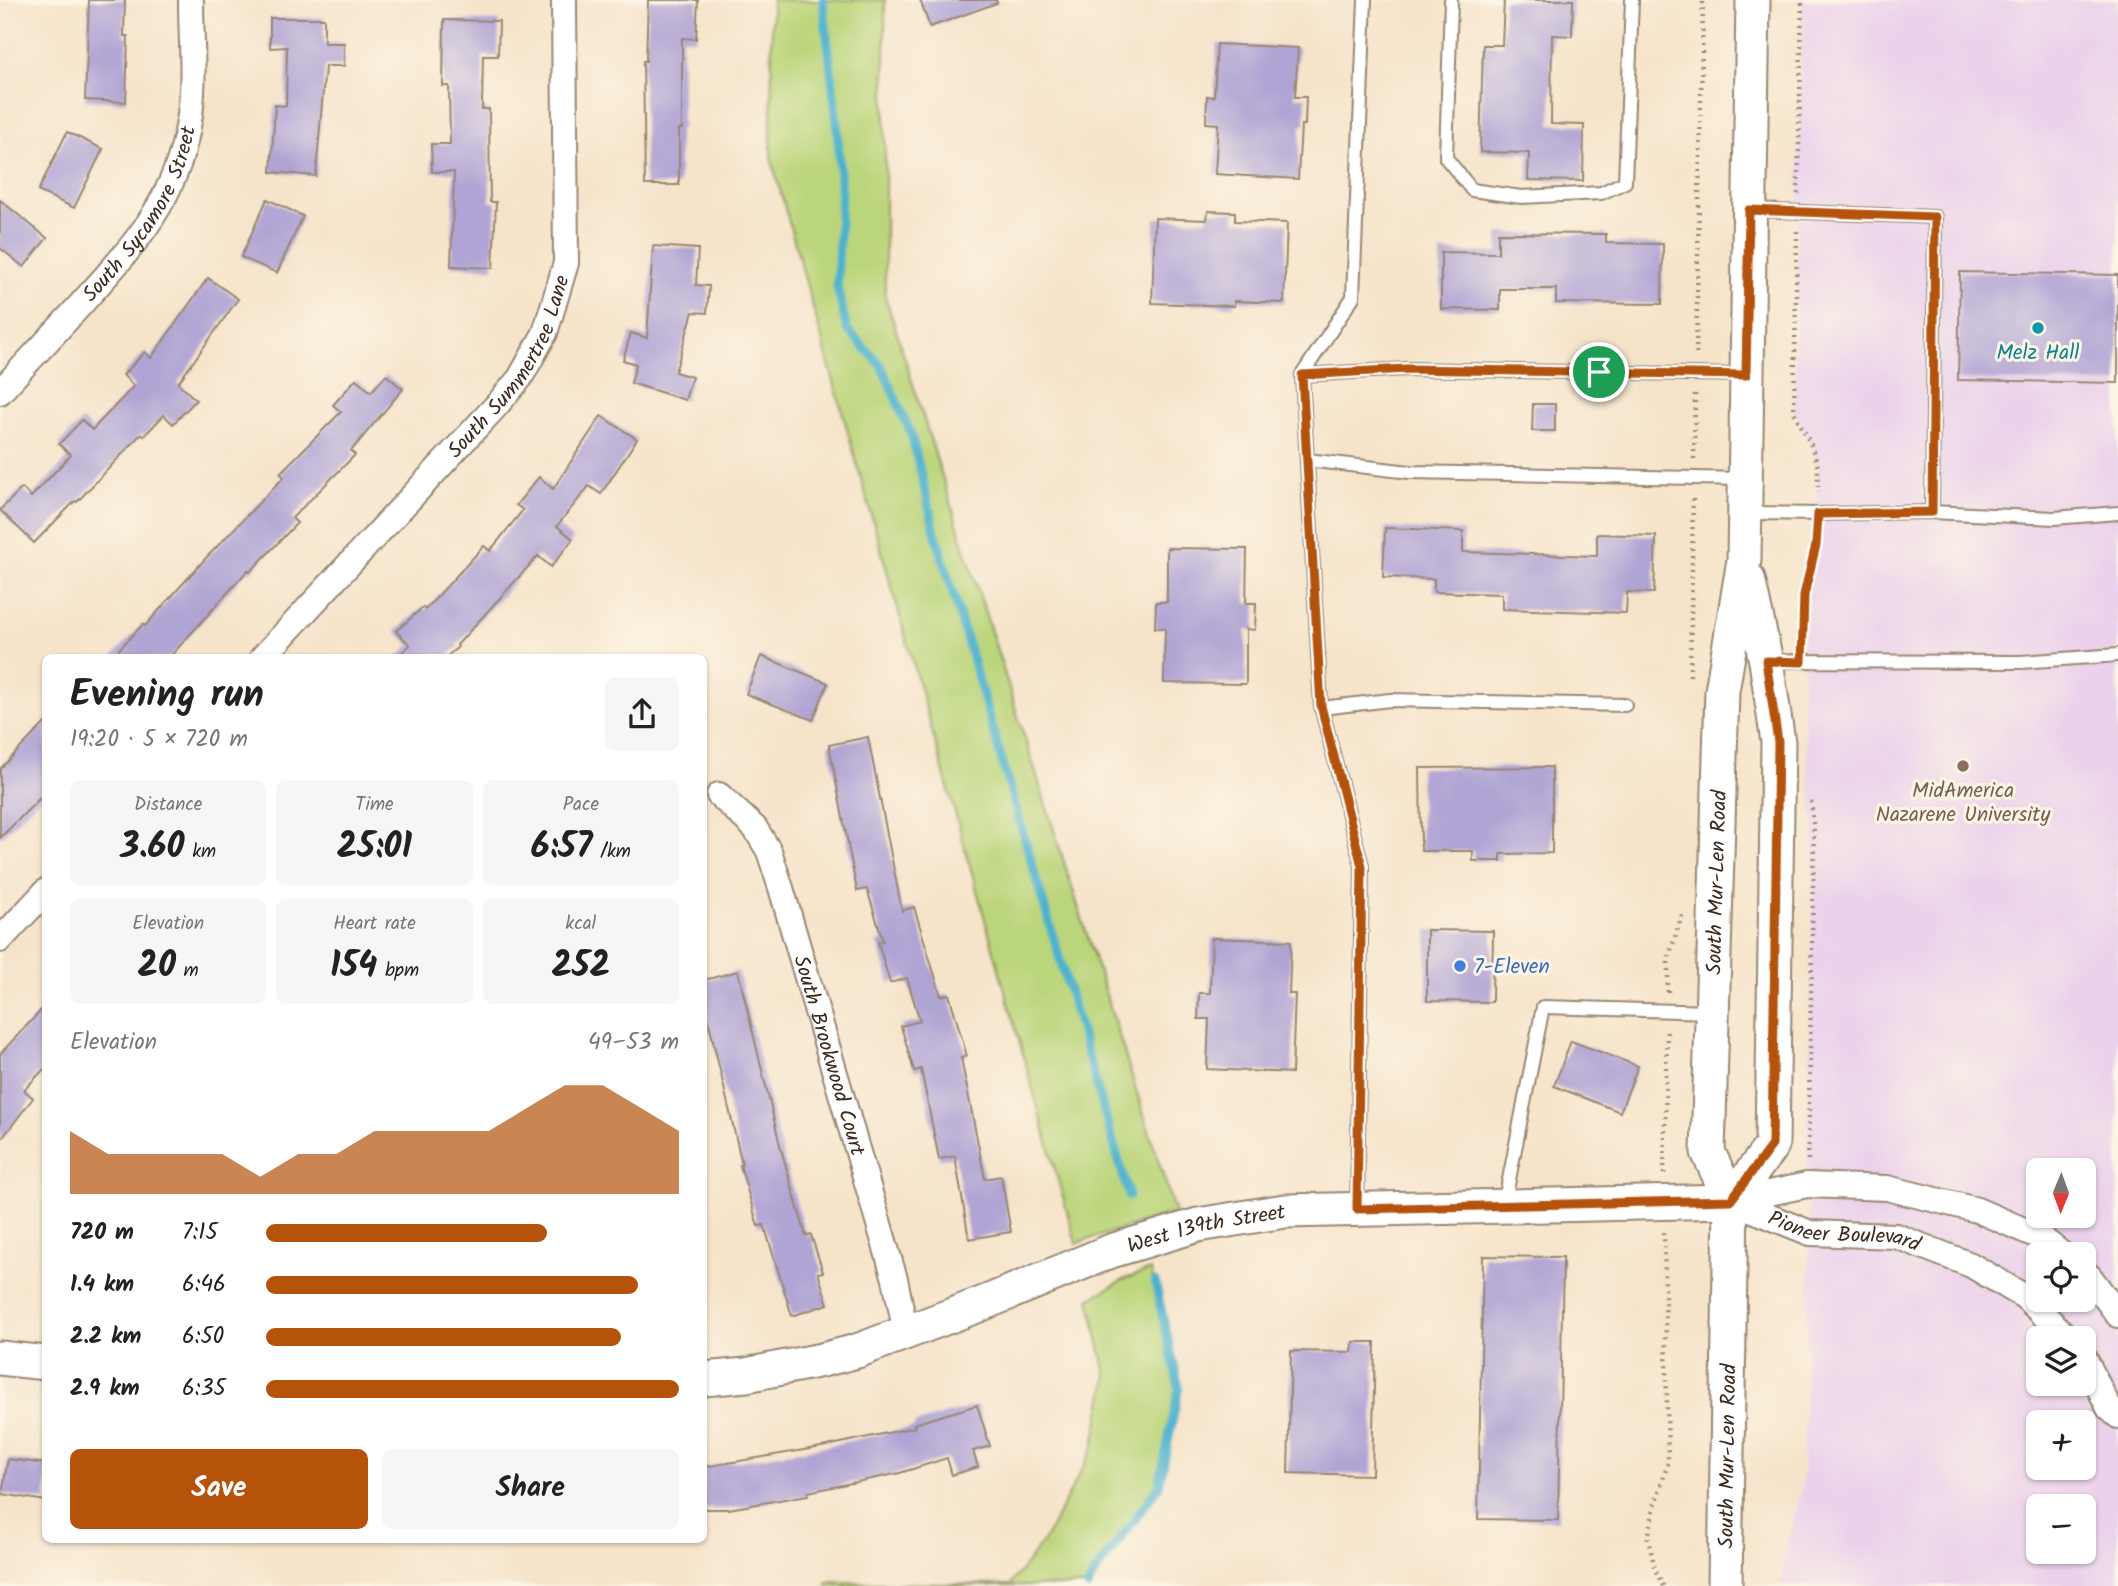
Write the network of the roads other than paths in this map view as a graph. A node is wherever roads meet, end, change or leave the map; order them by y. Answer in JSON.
{"nodes":[{"id":1,"x":191,"y":0,"type":"edge"},
{"id":2,"x":564,"y":0,"type":"edge"},
{"id":3,"x":1365,"y":0,"type":"edge"},
{"id":4,"x":1451,"y":0,"type":"edge"},
{"id":5,"x":1632,"y":0,"type":"edge"},
{"id":6,"x":1753,"y":0,"type":"edge"},
{"id":7,"x":1749,"y":210,"type":"junction"},
{"id":8,"x":1302,"y":375,"type":"junction"},
{"id":9,"x":1746,"y":375,"type":"junction"},
{"id":10,"x":0,"y":392,"type":"edge"},
{"id":11,"x":1307,"y":460,"type":"junction"},
{"id":12,"x":1745,"y":479,"type":"junction"},
{"id":13,"x":1932,"y":512,"type":"junction"},
{"id":14,"x":1745,"y":513,"type":"junction"},
{"id":15,"x":2118,"y":513,"type":"edge"},
{"id":16,"x":1744,"y":560,"type":"junction"},
{"id":17,"x":266,"y":654,"type":"edge"},
{"id":18,"x":2118,"y":655,"type":"edge"},
{"id":19,"x":1766,"y":661,"type":"junction"},
{"id":20,"x":1625,"y":705,"type":"dead end"},
{"id":21,"x":1322,"y":708,"type":"junction"},
{"id":22,"x":719,"y":795,"type":"dead end"},
{"id":23,"x":42,"y":895,"type":"edge"},
{"id":24,"x":0,"y":940,"type":"edge"},
{"id":25,"x":1713,"y":1012,"type":"junction"},
{"id":26,"x":1731,"y":1200,"type":"junction"},
{"id":27,"x":1504,"y":1206,"type":"junction"},
{"id":28,"x":1357,"y":1209,"type":"junction"},
{"id":29,"x":2046,"y":1242,"type":"edge"},
{"id":30,"x":2096,"y":1285,"type":"edge"},
{"id":31,"x":2118,"y":1315,"type":"edge"},
{"id":32,"x":2055,"y":1326,"type":"edge"},
{"id":33,"x":906,"y":1333,"type":"junction"},
{"id":34,"x":0,"y":1358,"type":"edge"},
{"id":35,"x":42,"y":1363,"type":"edge"},
{"id":36,"x":707,"y":1379,"type":"edge"},
{"id":37,"x":2096,"y":1381,"type":"edge"},
{"id":38,"x":2118,"y":1416,"type":"edge"},
{"id":39,"x":1725,"y":1586,"type":"edge"}],
"edges":[{"from":1,"to":10,"type":"street","name":"South Sycamore Street"},
{"from":2,"to":17,"type":"street","name":"South Summertree Lane"},
{"from":3,"to":8,"type":"lane"},
{"from":4,"to":5,"type":"lane"},
{"from":6,"to":7,"type":"main road","name":"South Mur-Len Road"},
{"from":7,"to":9,"type":"main road","name":"South Mur-Len Road"},
{"from":7,"to":13,"type":"lane"},
{"from":8,"to":9,"type":"lane"},
{"from":8,"to":11,"type":"lane"},
{"from":9,"to":12,"type":"main road","name":"South Mur-Len Road"},
{"from":11,"to":12,"type":"lane"},
{"from":11,"to":21,"type":"lane"},
{"from":12,"to":14,"type":"main road","name":"South Mur-Len Road"},
{"from":13,"to":14,"type":"lane"},
{"from":13,"to":15,"type":"lane"},
{"from":14,"to":16,"type":"main road","name":"South Mur-Len Road"},
{"from":16,"to":19,"type":"main road","name":"South Mur-Len Road"},
{"from":16,"to":25,"type":"main road","name":"South Mur-Len Road"},
{"from":18,"to":19,"type":"lane"},
{"from":19,"to":26,"type":"main road","name":"South Mur-Len Road"},
{"from":20,"to":21,"type":"lane"},
{"from":21,"to":28,"type":"lane"},
{"from":22,"to":33,"type":"street","name":"South Brookwood Court"},
{"from":23,"to":24,"type":"street"},
{"from":25,"to":26,"type":"main road","name":"South Mur-Len Road"},
{"from":25,"to":27,"type":"lane"},
{"from":26,"to":27,"type":"main road","name":"West 139th Street"},
{"from":26,"to":29,"type":"street","name":"Pioneer Boulevard"},
{"from":26,"to":32,"type":"street","name":"Pioneer Boulevard"},
{"from":26,"to":39,"type":"main road","name":"South Mur-Len Road"},
{"from":27,"to":28,"type":"main road","name":"West 139th Street"},
{"from":28,"to":33,"type":"main road","name":"West 139th Street"},
{"from":30,"to":31,"type":"street"},
{"from":33,"to":36,"type":"main road","name":"West 139th Street"},
{"from":34,"to":35,"type":"main road"},
{"from":37,"to":38,"type":"street"}]}
